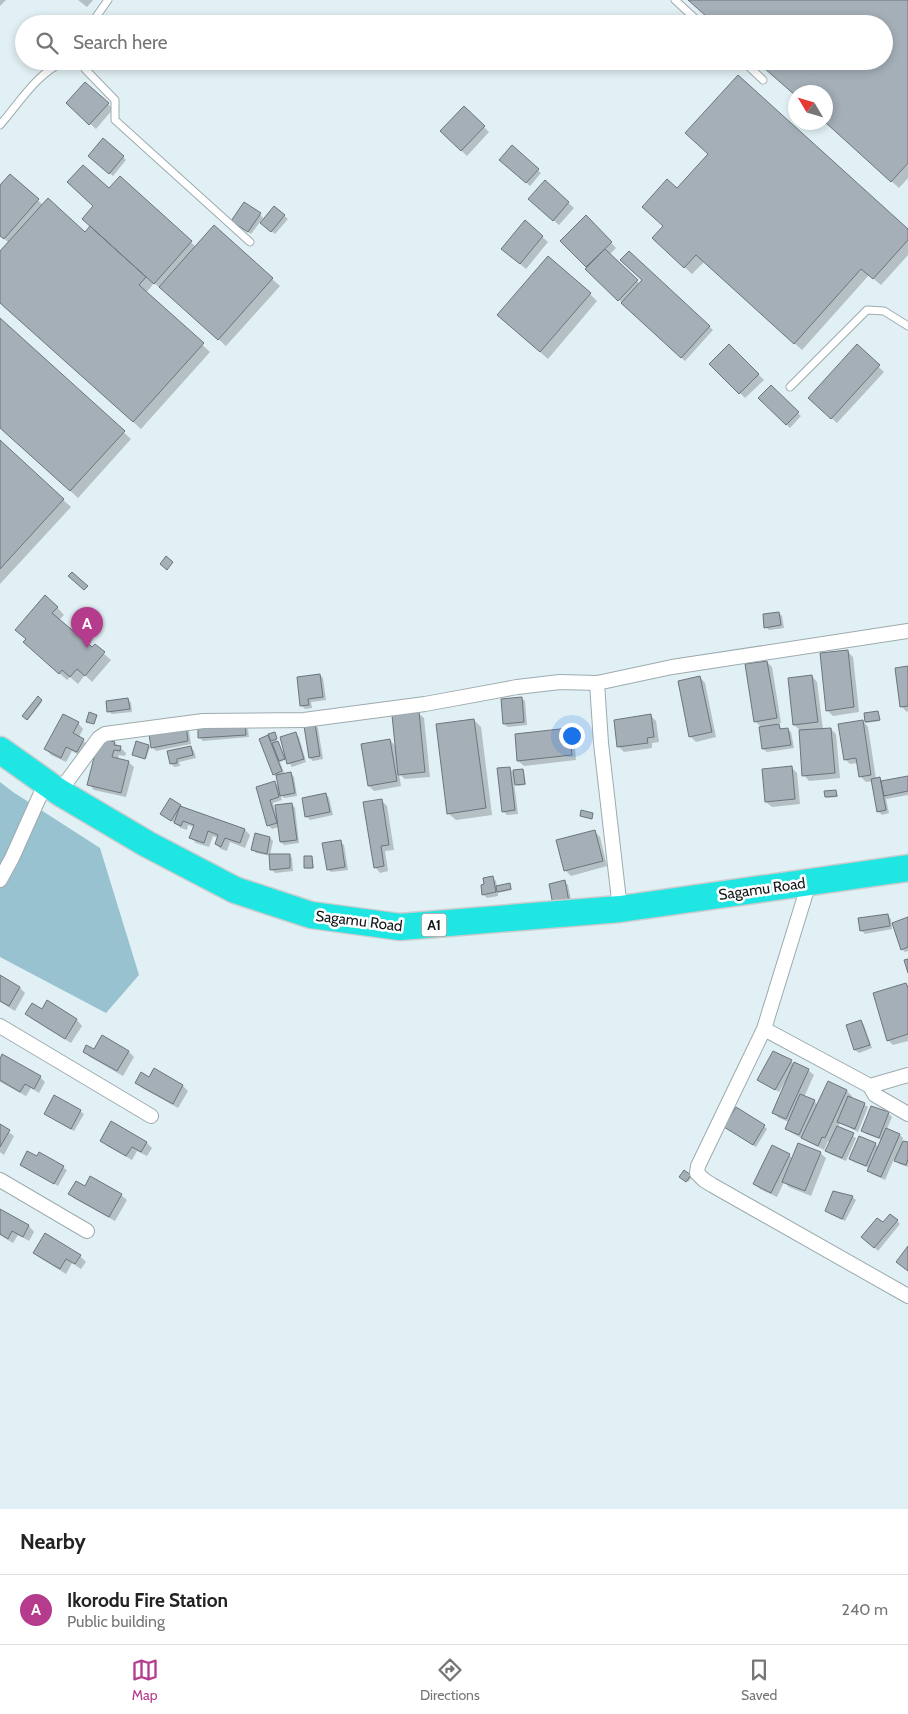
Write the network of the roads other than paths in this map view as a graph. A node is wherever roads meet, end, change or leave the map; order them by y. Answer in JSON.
{"nodes":[{"id":1,"x":108,"y":0,"type":"edge"},
{"id":2,"x":674,"y":0,"type":"edge"},
{"id":3,"x":97,"y":15,"type":"edge"},
{"id":4,"x":691,"y":15,"type":"edge"},
{"id":5,"x":48,"y":70,"type":"edge"},
{"id":6,"x":86,"y":70,"type":"edge"},
{"id":7,"x":752,"y":70,"type":"edge"},
{"id":8,"x":763,"y":80,"type":"dead end"},
{"id":9,"x":0,"y":112,"type":"edge"},
{"id":10,"x":6,"y":118,"type":"junction"},
{"id":11,"x":0,"y":125,"type":"edge"},
{"id":12,"x":250,"y":242,"type":"dead end"},
{"id":13,"x":908,"y":326,"type":"edge"},
{"id":14,"x":790,"y":387,"type":"dead end"},
{"id":15,"x":908,"y":631,"type":"edge"},
{"id":16,"x":597,"y":683,"type":"junction"},
{"id":17,"x":0,"y":750,"type":"edge"},
{"id":18,"x":52,"y":787,"type":"junction"},
{"id":19,"x":908,"y":868,"type":"edge"},
{"id":20,"x":0,"y":880,"type":"edge"},
{"id":21,"x":809,"y":883,"type":"junction"},
{"id":22,"x":620,"y":909,"type":"junction"},
{"id":23,"x":0,"y":1026,"type":"edge"},
{"id":24,"x":764,"y":1028,"type":"junction"},
{"id":25,"x":908,"y":1075,"type":"edge"},
{"id":26,"x":870,"y":1086,"type":"junction"},
{"id":27,"x":908,"y":1114,"type":"edge"},
{"id":28,"x":151,"y":1116,"type":"dead end"},
{"id":29,"x":0,"y":1180,"type":"edge"},
{"id":30,"x":87,"y":1230,"type":"dead end"},
{"id":31,"x":908,"y":1296,"type":"edge"}],
"edges":[{"from":1,"to":3,"type":"lane"},
{"from":2,"to":4,"type":"lane"},
{"from":5,"to":10,"type":"lane"},
{"from":6,"to":12,"type":"lane"},
{"from":7,"to":8,"type":"lane"},
{"from":9,"to":10,"type":"lane"},
{"from":10,"to":11,"type":"lane"},
{"from":13,"to":14,"type":"lane"},
{"from":15,"to":16,"type":"street"},
{"from":16,"to":18,"type":"street"},
{"from":16,"to":22,"type":"street"},
{"from":17,"to":18,"type":"highway","name":"Sagamu Road","number":"A1"},
{"from":18,"to":20,"type":"street"},
{"from":18,"to":22,"type":"highway","name":"Sagamu Road","number":"A1"},
{"from":19,"to":21,"type":"highway","name":"Sagamu Road","number":"A1"},
{"from":21,"to":22,"type":"highway","name":"Sagamu Road","number":"A1"},
{"from":21,"to":24,"type":"street"},
{"from":23,"to":28,"type":"street"},
{"from":24,"to":26,"type":"street"},
{"from":24,"to":31,"type":"street"},
{"from":25,"to":26,"type":"street"},
{"from":26,"to":27,"type":"street"},
{"from":29,"to":30,"type":"street"}]}
